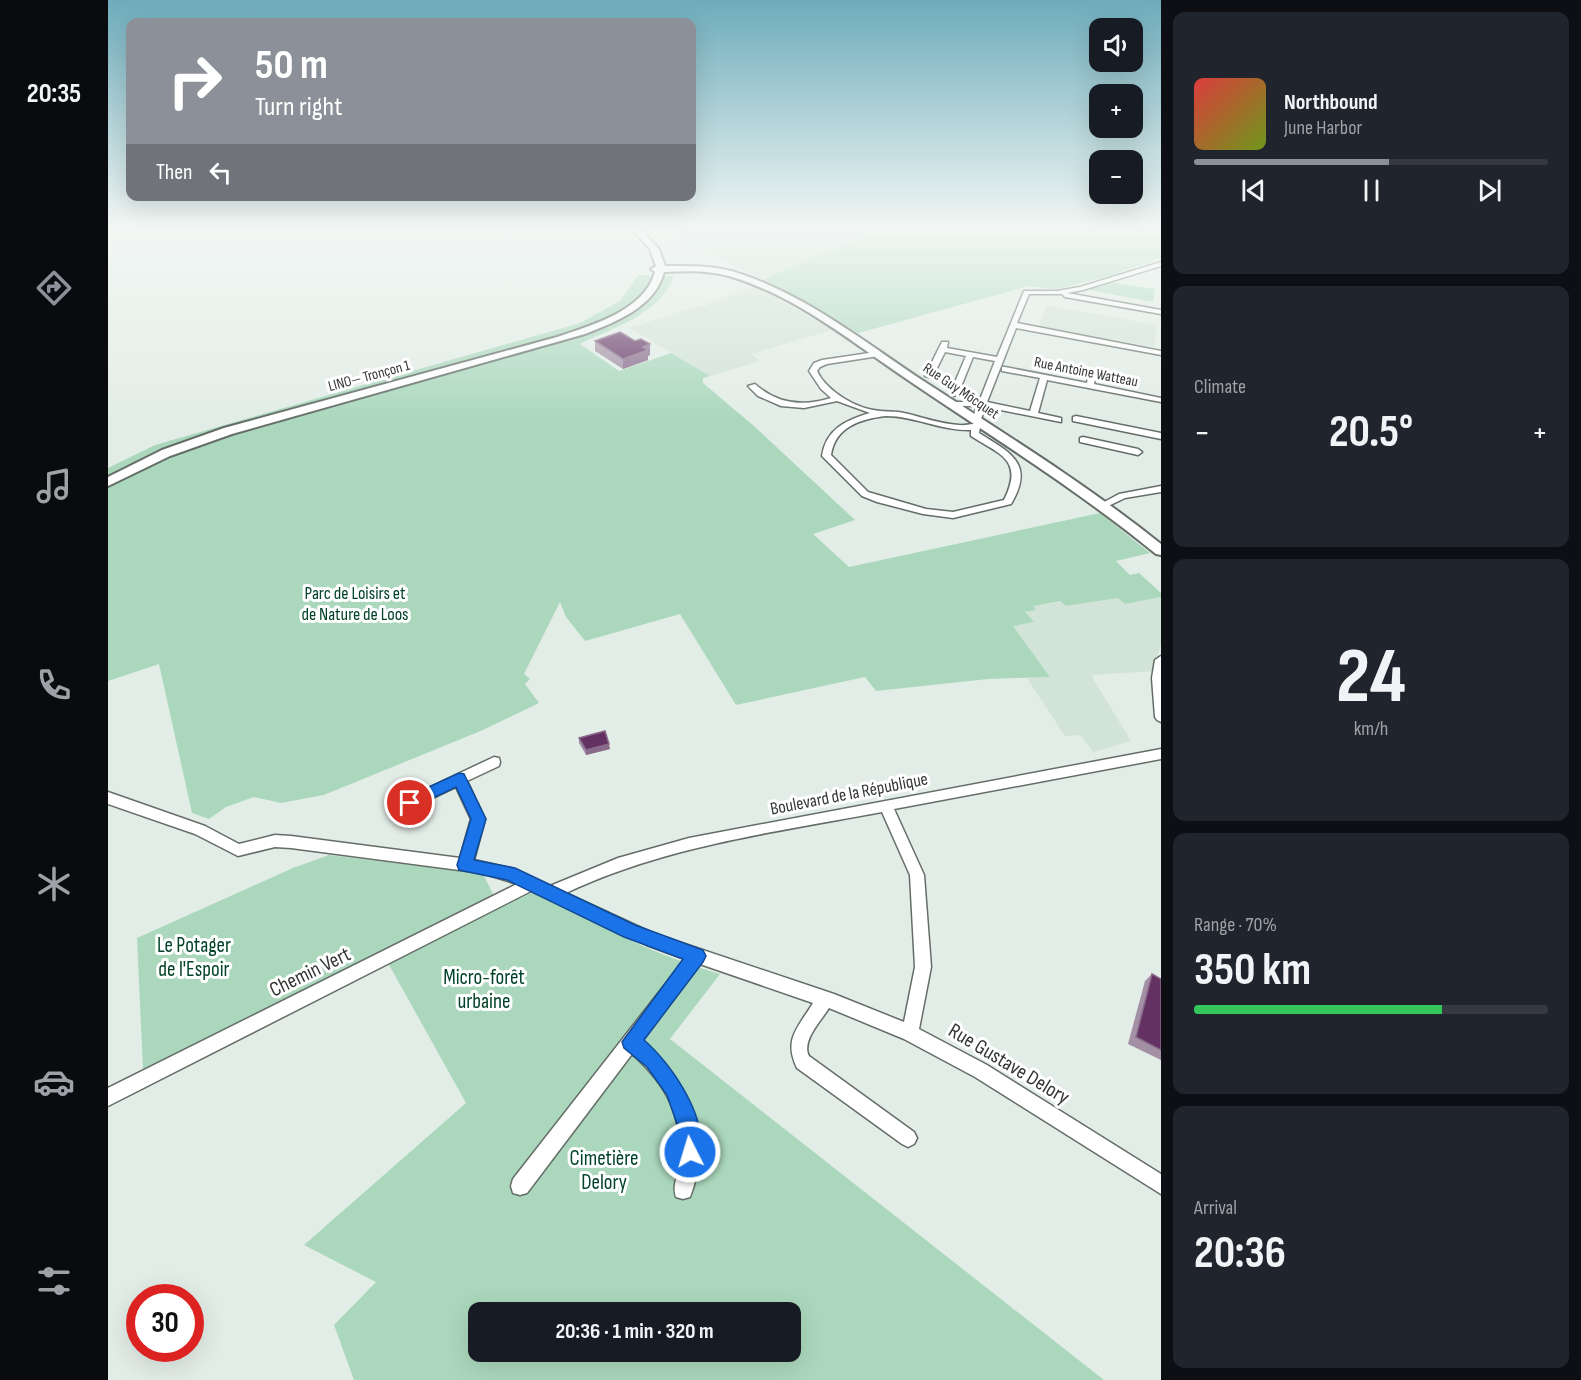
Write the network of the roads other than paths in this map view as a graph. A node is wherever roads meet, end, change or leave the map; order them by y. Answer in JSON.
{"nodes":[{"id":1,"x":650,"y":292,"type":"edge"},
{"id":2,"x":776,"y":292,"type":"edge"},
{"id":3,"x":1027,"y":292,"type":"edge"},
{"id":4,"x":1055,"y":292,"type":"edge"},
{"id":5,"x":1064,"y":292,"type":"edge"},
{"id":6,"x":1060,"y":293,"type":"junction"},
{"id":7,"x":1161,"y":312,"type":"edge"},
{"id":8,"x":1014,"y":325,"type":"junction"},
{"id":9,"x":1161,"y":340,"type":"edge"},
{"id":10,"x":1160,"y":352,"type":"edge"},
{"id":11,"x":876,"y":354,"type":"junction"},
{"id":12,"x":971,"y":354,"type":"junction"},
{"id":13,"x":1000,"y":360,"type":"junction"},
{"id":14,"x":1005,"y":369,"type":"dead end"},
{"id":15,"x":1093,"y":371,"type":"dead end"},
{"id":16,"x":929,"y":376,"type":"dead end"},
{"id":17,"x":1044,"y":377,"type":"junction"},
{"id":18,"x":752,"y":386,"type":"dead end"},
{"id":19,"x":1090,"y":386,"type":"junction"},
{"id":20,"x":838,"y":398,"type":"junction"},
{"id":21,"x":953,"y":399,"type":"junction"},
{"id":22,"x":1161,"y":400,"type":"edge"},
{"id":23,"x":984,"y":405,"type":"junction"},
{"id":24,"x":879,"y":413,"type":"junction"},
{"id":25,"x":1033,"y":415,"type":"junction"},
{"id":26,"x":1076,"y":419,"type":"dead end"},
{"id":27,"x":1058,"y":420,"type":"dead end"},
{"id":28,"x":978,"y":425,"type":"junction"},
{"id":29,"x":1109,"y":426,"type":"junction"},
{"id":30,"x":1161,"y":436,"type":"edge"},
{"id":31,"x":1083,"y":440,"type":"dead end"},
{"id":32,"x":1106,"y":446,"type":"junction"},
{"id":33,"x":1138,"y":452,"type":"dead end"},
{"id":34,"x":108,"y":482,"type":"edge"},
{"id":35,"x":1161,"y":489,"type":"edge"},
{"id":36,"x":1102,"y":506,"type":"junction"},
{"id":37,"x":1161,"y":551,"type":"edge"},
{"id":38,"x":1161,"y":660,"type":"edge"},
{"id":39,"x":1161,"y":717,"type":"edge"},
{"id":40,"x":1160,"y":756,"type":"edge"},
{"id":41,"x":494,"y":762,"type":"dead end"},
{"id":42,"x":459,"y":779,"type":"junction"},
{"id":43,"x":108,"y":798,"type":"edge"},
{"id":44,"x":410,"y":803,"type":"dead end"},
{"id":45,"x":885,"y":806,"type":"junction"},
{"id":46,"x":465,"y":865,"type":"junction"},
{"id":47,"x":524,"y":880,"type":"junction"},
{"id":48,"x":550,"y":893,"type":"junction"},
{"id":49,"x":697,"y":956,"type":"junction"},
{"id":50,"x":825,"y":999,"type":"junction"},
{"id":51,"x":910,"y":1033,"type":"junction"},
{"id":52,"x":631,"y":1042,"type":"junction"},
{"id":53,"x":108,"y":1097,"type":"edge"},
{"id":54,"x":908,"y":1138,"type":"dead end"},
{"id":55,"x":1161,"y":1185,"type":"edge"},
{"id":56,"x":520,"y":1186,"type":"dead end"},
{"id":57,"x":683,"y":1190,"type":"dead end"}],
"edges":[{"from":1,"to":34,"type":"main road","name":"LINO— Tronçon 1"},
{"from":2,"to":11,"type":"main road","name":"Rue Guy Môcquet"},
{"from":3,"to":8,"type":"street"},
{"from":4,"to":6,"type":"street"},
{"from":5,"to":6,"type":"street"},
{"from":6,"to":7,"type":"street"},
{"from":8,"to":10,"type":"street"},
{"from":8,"to":13,"type":"street"},
{"from":9,"to":10,"type":"street"},
{"from":11,"to":20,"type":"street"},
{"from":11,"to":21,"type":"main road","name":"Rue Guy Môcquet"},
{"from":12,"to":13,"type":"street"},
{"from":12,"to":16,"type":"street"},
{"from":12,"to":21,"type":"street"},
{"from":13,"to":23,"type":"street"},
{"from":14,"to":17,"type":"street","name":"Rue Antoine Watteau"},
{"from":15,"to":19,"type":"street"},
{"from":17,"to":19,"type":"street","name":"Rue Antoine Watteau"},
{"from":17,"to":25,"type":"street"},
{"from":18,"to":20,"type":"street"},
{"from":19,"to":22,"type":"street","name":"Rue Antoine Watteau"},
{"from":20,"to":24,"type":"street"},
{"from":21,"to":23,"type":"street"},
{"from":21,"to":28,"type":"main road","name":"Rue Guy Môcquet"},
{"from":23,"to":25,"type":"street"},
{"from":23,"to":28,"type":"street"},
{"from":24,"to":28,"type":"street"},
{"from":24,"to":28,"type":"street"},
{"from":25,"to":27,"type":"street"},
{"from":26,"to":29,"type":"street"},
{"from":28,"to":36,"type":"main road","name":"Rue Guy Môcquet"},
{"from":29,"to":30,"type":"street"},
{"from":29,"to":32,"type":"street"},
{"from":31,"to":32,"type":"street"},
{"from":32,"to":33,"type":"street"},
{"from":35,"to":36,"type":"street"},
{"from":36,"to":37,"type":"main road","name":"Rue Guy Môcquet"},
{"from":38,"to":39,"type":"street"},
{"from":40,"to":45,"type":"street","name":"Boulevard de la République"},
{"from":41,"to":42,"type":"street"},
{"from":42,"to":44,"type":"street"},
{"from":42,"to":46,"type":"street"},
{"from":43,"to":46,"type":"street","name":"Rue Gustave Delory"},
{"from":45,"to":48,"type":"street","name":"Boulevard de la République"},
{"from":45,"to":51,"type":"street"},
{"from":46,"to":47,"type":"street","name":"Rue Gustave Delory"},
{"from":47,"to":48,"type":"street","name":"Rue Gustave Delory"},
{"from":47,"to":53,"type":"street","name":"Chemin Vert"},
{"from":48,"to":49,"type":"street","name":"Rue Gustave Delory"},
{"from":49,"to":50,"type":"street","name":"Rue Gustave Delory"},
{"from":49,"to":52,"type":"street"},
{"from":50,"to":51,"type":"street","name":"Rue Gustave Delory"},
{"from":50,"to":54,"type":"street"},
{"from":51,"to":55,"type":"street","name":"Rue Gustave Delory"},
{"from":52,"to":56,"type":"street"},
{"from":52,"to":57,"type":"street"}]}
